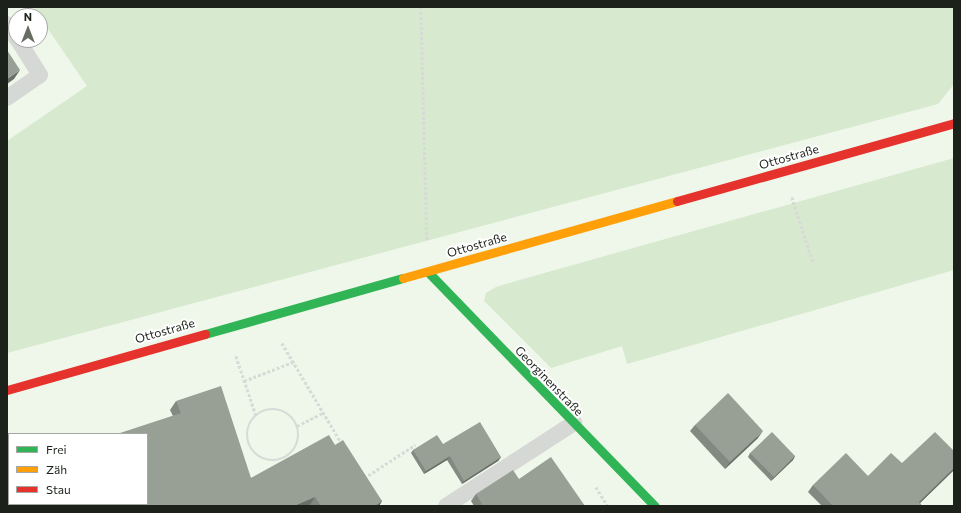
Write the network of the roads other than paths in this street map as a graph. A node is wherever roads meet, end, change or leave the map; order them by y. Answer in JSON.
{"nodes":[{"id":1,"x":23,"y":48,"type":"edge"},
{"id":2,"x":7,"y":98,"type":"edge"},
{"id":3,"x":954,"y":123,"type":"edge"},
{"id":4,"x":428,"y":272,"type":"junction"},
{"id":5,"x":7,"y":390,"type":"edge"},
{"id":6,"x":574,"y":423,"type":"junction"},
{"id":7,"x":446,"y":506,"type":"edge"},
{"id":8,"x":655,"y":506,"type":"edge"}],
"edges":[{"from":1,"to":2,"type":"lane"},
{"from":3,"to":4,"type":"street","name":"Ottostraße"},
{"from":4,"to":5,"type":"street","name":"Ottostraße"},
{"from":4,"to":6,"type":"street","name":"Georginenstraße"},
{"from":6,"to":7,"type":"lane"},
{"from":6,"to":8,"type":"street","name":"Georginenstraße"}]}
